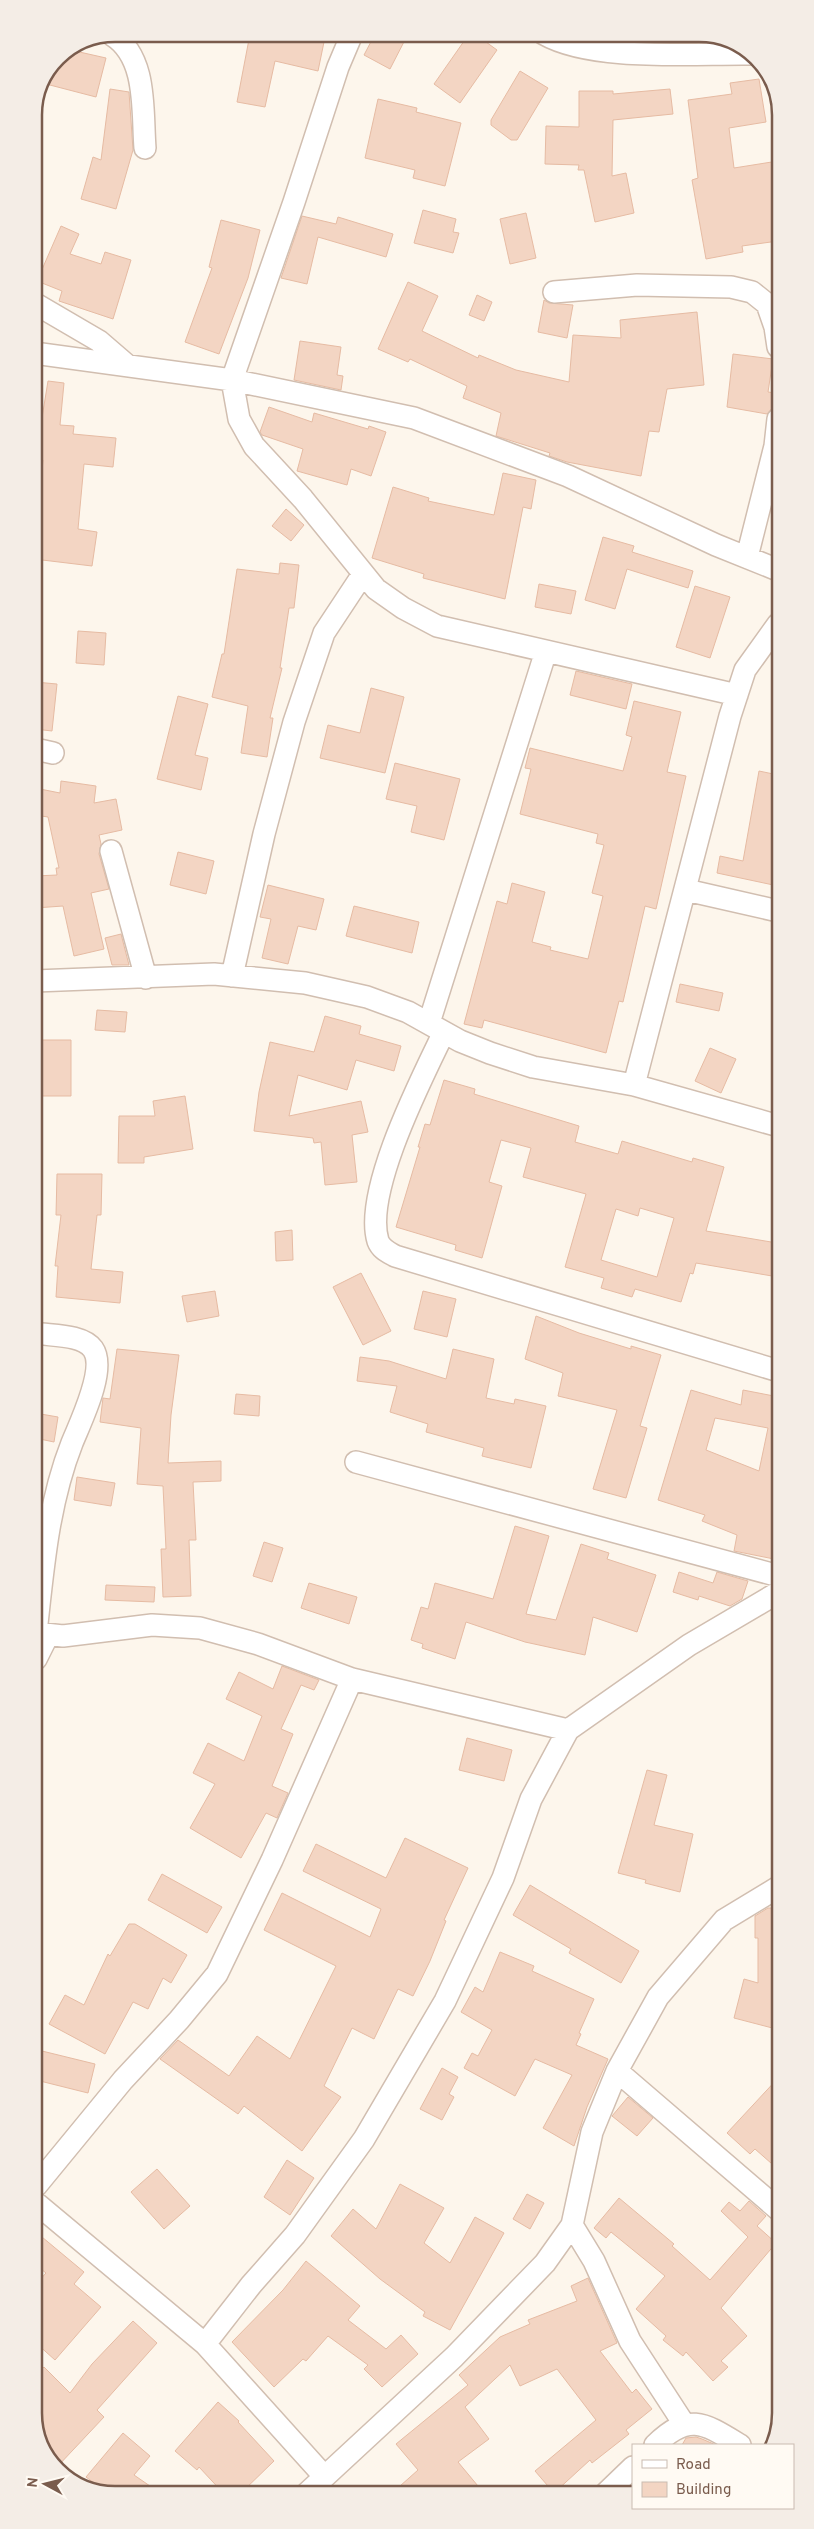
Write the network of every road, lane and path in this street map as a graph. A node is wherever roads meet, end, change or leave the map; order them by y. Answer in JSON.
{"nodes":[{"id":1,"x":123,"y":42,"type":"edge"},
{"id":2,"x":348,"y":42,"type":"edge"},
{"id":3,"x":566,"y":43,"type":"edge"},
{"id":4,"x":737,"y":54,"type":"edge"},
{"id":5,"x":145,"y":148,"type":"dead end"},
{"id":6,"x":554,"y":292,"type":"dead end"},
{"id":7,"x":42,"y":308,"type":"edge"},
{"id":8,"x":772,"y":318,"type":"edge"},
{"id":9,"x":42,"y":355,"type":"edge"},
{"id":10,"x":128,"y":366,"type":"junction"},
{"id":11,"x":232,"y":380,"type":"junction"},
{"id":12,"x":772,"y":458,"type":"edge"},
{"id":13,"x":747,"y":557,"type":"junction"},
{"id":14,"x":772,"y":567,"type":"edge"},
{"id":15,"x":363,"y":574,"type":"junction"},
{"id":16,"x":772,"y":632,"type":"edge"},
{"id":17,"x":546,"y":651,"type":"junction"},
{"id":18,"x":737,"y":695,"type":"junction"},
{"id":19,"x":111,"y":851,"type":"dead end"},
{"id":20,"x":686,"y":890,"type":"junction"},
{"id":21,"x":772,"y":909,"type":"edge"},
{"id":22,"x":232,"y":976,"type":"junction"},
{"id":23,"x":146,"y":978,"type":"junction"},
{"id":24,"x":42,"y":981,"type":"edge"},
{"id":25,"x":436,"y":1028,"type":"junction"},
{"id":26,"x":634,"y":1085,"type":"junction"},
{"id":27,"x":772,"y":1124,"type":"edge"},
{"id":28,"x":42,"y":1334,"type":"edge"},
{"id":29,"x":772,"y":1369,"type":"edge"},
{"id":30,"x":356,"y":1462,"type":"dead end"},
{"id":31,"x":772,"y":1574,"type":"edge"},
{"id":32,"x":772,"y":1596,"type":"edge"},
{"id":33,"x":42,"y":1605,"type":"edge"},
{"id":34,"x":42,"y":1634,"type":"edge"},
{"id":35,"x":352,"y":1679,"type":"junction"},
{"id":36,"x":568,"y":1730,"type":"junction"},
{"id":37,"x":772,"y":1891,"type":"edge"},
{"id":38,"x":618,"y":2072,"type":"junction"},
{"id":39,"x":42,"y":2179,"type":"edge"},
{"id":40,"x":772,"y":2204,"type":"edge"},
{"id":41,"x":42,"y":2208,"type":"edge"},
{"id":42,"x":572,"y":2225,"type":"junction"},
{"id":43,"x":205,"y":2344,"type":"junction"},
{"id":44,"x":684,"y":2424,"type":"junction"},
{"id":45,"x":656,"y":2444,"type":"edge"},
{"id":46,"x":738,"y":2444,"type":"edge"},
{"id":47,"x":632,"y":2468,"type":"edge"},
{"id":48,"x":324,"y":2476,"type":"junction"},
{"id":49,"x":314,"y":2486,"type":"edge"},
{"id":50,"x":613,"y":2486,"type":"edge"}],
"edges":[{"from":1,"to":5,"type":"street"},
{"from":2,"to":11,"type":"street"},
{"from":3,"to":4,"type":"street"},
{"from":6,"to":8,"type":"street"},
{"from":7,"to":10,"type":"street"},
{"from":9,"to":10,"type":"street"},
{"from":10,"to":11,"type":"street"},
{"from":11,"to":13,"type":"street"},
{"from":11,"to":15,"type":"street"},
{"from":12,"to":13,"type":"street"},
{"from":13,"to":14,"type":"street"},
{"from":15,"to":17,"type":"street"},
{"from":15,"to":22,"type":"street"},
{"from":16,"to":18,"type":"street"},
{"from":17,"to":18,"type":"street"},
{"from":17,"to":25,"type":"street"},
{"from":18,"to":20,"type":"street"},
{"from":19,"to":23,"type":"street"},
{"from":20,"to":21,"type":"street"},
{"from":20,"to":26,"type":"street"},
{"from":22,"to":23,"type":"street"},
{"from":22,"to":25,"type":"street"},
{"from":23,"to":24,"type":"street"},
{"from":25,"to":26,"type":"street"},
{"from":25,"to":29,"type":"street"},
{"from":26,"to":27,"type":"street"},
{"from":28,"to":33,"type":"street"},
{"from":30,"to":31,"type":"street"},
{"from":32,"to":36,"type":"street"},
{"from":34,"to":35,"type":"street"},
{"from":35,"to":36,"type":"street"},
{"from":35,"to":39,"type":"street"},
{"from":36,"to":43,"type":"street"},
{"from":37,"to":38,"type":"street"},
{"from":38,"to":40,"type":"street"},
{"from":38,"to":42,"type":"street"},
{"from":41,"to":43,"type":"street"},
{"from":42,"to":44,"type":"street"},
{"from":42,"to":48,"type":"street"},
{"from":43,"to":48,"type":"street"},
{"from":44,"to":45,"type":"street"},
{"from":44,"to":46,"type":"street"},
{"from":47,"to":50,"type":"street"},
{"from":48,"to":49,"type":"street"}]}
